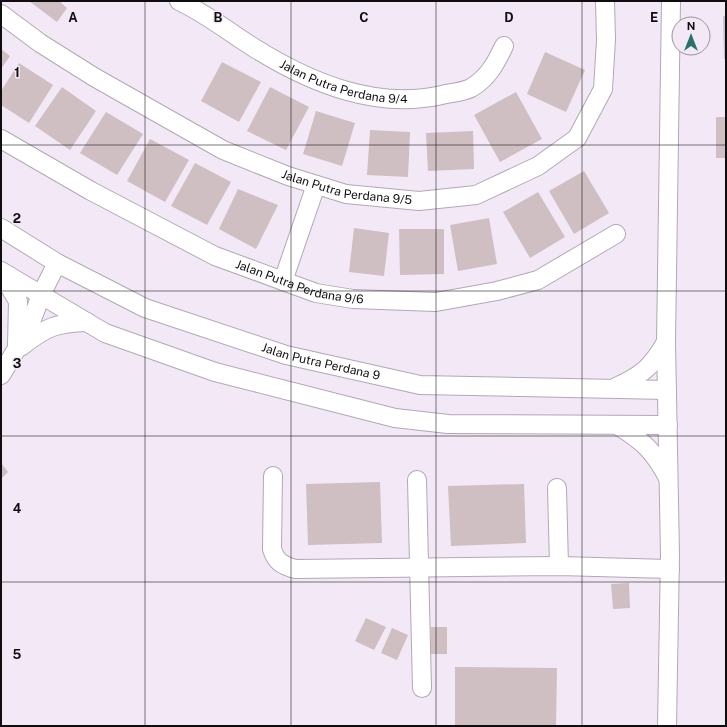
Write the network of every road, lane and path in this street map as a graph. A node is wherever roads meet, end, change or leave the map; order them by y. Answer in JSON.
{"nodes":[{"id":1,"x":179,"y":1,"type":"edge"},
{"id":2,"x":605,"y":1,"type":"edge"},
{"id":3,"x":671,"y":1,"type":"edge"},
{"id":4,"x":205,"y":7,"type":"edge"},
{"id":5,"x":1,"y":14,"type":"edge"},
{"id":6,"x":504,"y":46,"type":"dead end"},
{"id":7,"x":1,"y":139,"type":"edge"},
{"id":8,"x":316,"y":185,"type":"junction"},
{"id":9,"x":1,"y":228,"type":"edge"},
{"id":10,"x":616,"y":234,"type":"dead end"},
{"id":11,"x":58,"y":263,"type":"junction"},
{"id":12,"x":1,"y":272,"type":"edge"},
{"id":13,"x":284,"y":281,"type":"junction"},
{"id":14,"x":41,"y":295,"type":"junction"},
{"id":15,"x":87,"y":322,"type":"junction"},
{"id":16,"x":666,"y":342,"type":"junction"},
{"id":17,"x":16,"y":350,"type":"junction"},
{"id":18,"x":1,"y":376,"type":"edge"},
{"id":19,"x":610,"y":389,"type":"junction"},
{"id":20,"x":667,"y":390,"type":"junction"},
{"id":21,"x":617,"y":425,"type":"junction"},
{"id":22,"x":668,"y":425,"type":"junction"},
{"id":23,"x":273,"y":476,"type":"dead end"},
{"id":24,"x":669,"y":479,"type":"junction"},
{"id":25,"x":417,"y":480,"type":"dead end"},
{"id":26,"x":558,"y":488,"type":"dead end"},
{"id":27,"x":419,"y":566,"type":"junction"},
{"id":28,"x":559,"y":566,"type":"junction"},
{"id":29,"x":670,"y":569,"type":"junction"},
{"id":30,"x":422,"y":688,"type":"dead end"},
{"id":31,"x":667,"y":726,"type":"edge"}],
"edges":[{"from":1,"to":4,"type":"street","name":"Jalan Putra Perdana 9/4"},
{"from":2,"to":8,"type":"street","name":"Jalan Putra Perdana 9/5"},
{"from":3,"to":16,"type":"street"},
{"from":4,"to":6,"type":"street","name":"Jalan Putra Perdana 9/4"},
{"from":5,"to":8,"type":"street","name":"Jalan Putra Perdana 9/5"},
{"from":7,"to":13,"type":"street","name":"Jalan Putra Perdana 9/6"},
{"from":8,"to":13,"type":"street"},
{"from":9,"to":11,"type":"street","name":"Jalan Putra Perdana 9"},
{"from":10,"to":13,"type":"street","name":"Jalan Putra Perdana 9/6"},
{"from":11,"to":14,"type":"street"},
{"from":11,"to":19,"type":"street","name":"Jalan Putra Perdana 9"},
{"from":12,"to":14,"type":"street"},
{"from":12,"to":17,"type":"street"},
{"from":14,"to":15,"type":"street"},
{"from":14,"to":17,"type":"street"},
{"from":15,"to":17,"type":"street"},
{"from":15,"to":21,"type":"street"},
{"from":16,"to":19,"type":"street"},
{"from":16,"to":20,"type":"street"},
{"from":17,"to":18,"type":"street"},
{"from":19,"to":20,"type":"street","name":"Jalan Putra Perdana 9"},
{"from":20,"to":22,"type":"street"},
{"from":21,"to":22,"type":"street"},
{"from":21,"to":24,"type":"street"},
{"from":22,"to":24,"type":"street"},
{"from":23,"to":27,"type":"street"},
{"from":24,"to":29,"type":"street"},
{"from":25,"to":27,"type":"street"},
{"from":26,"to":28,"type":"street"},
{"from":27,"to":28,"type":"street"},
{"from":27,"to":30,"type":"street"},
{"from":28,"to":29,"type":"street"},
{"from":29,"to":31,"type":"street"}]}
